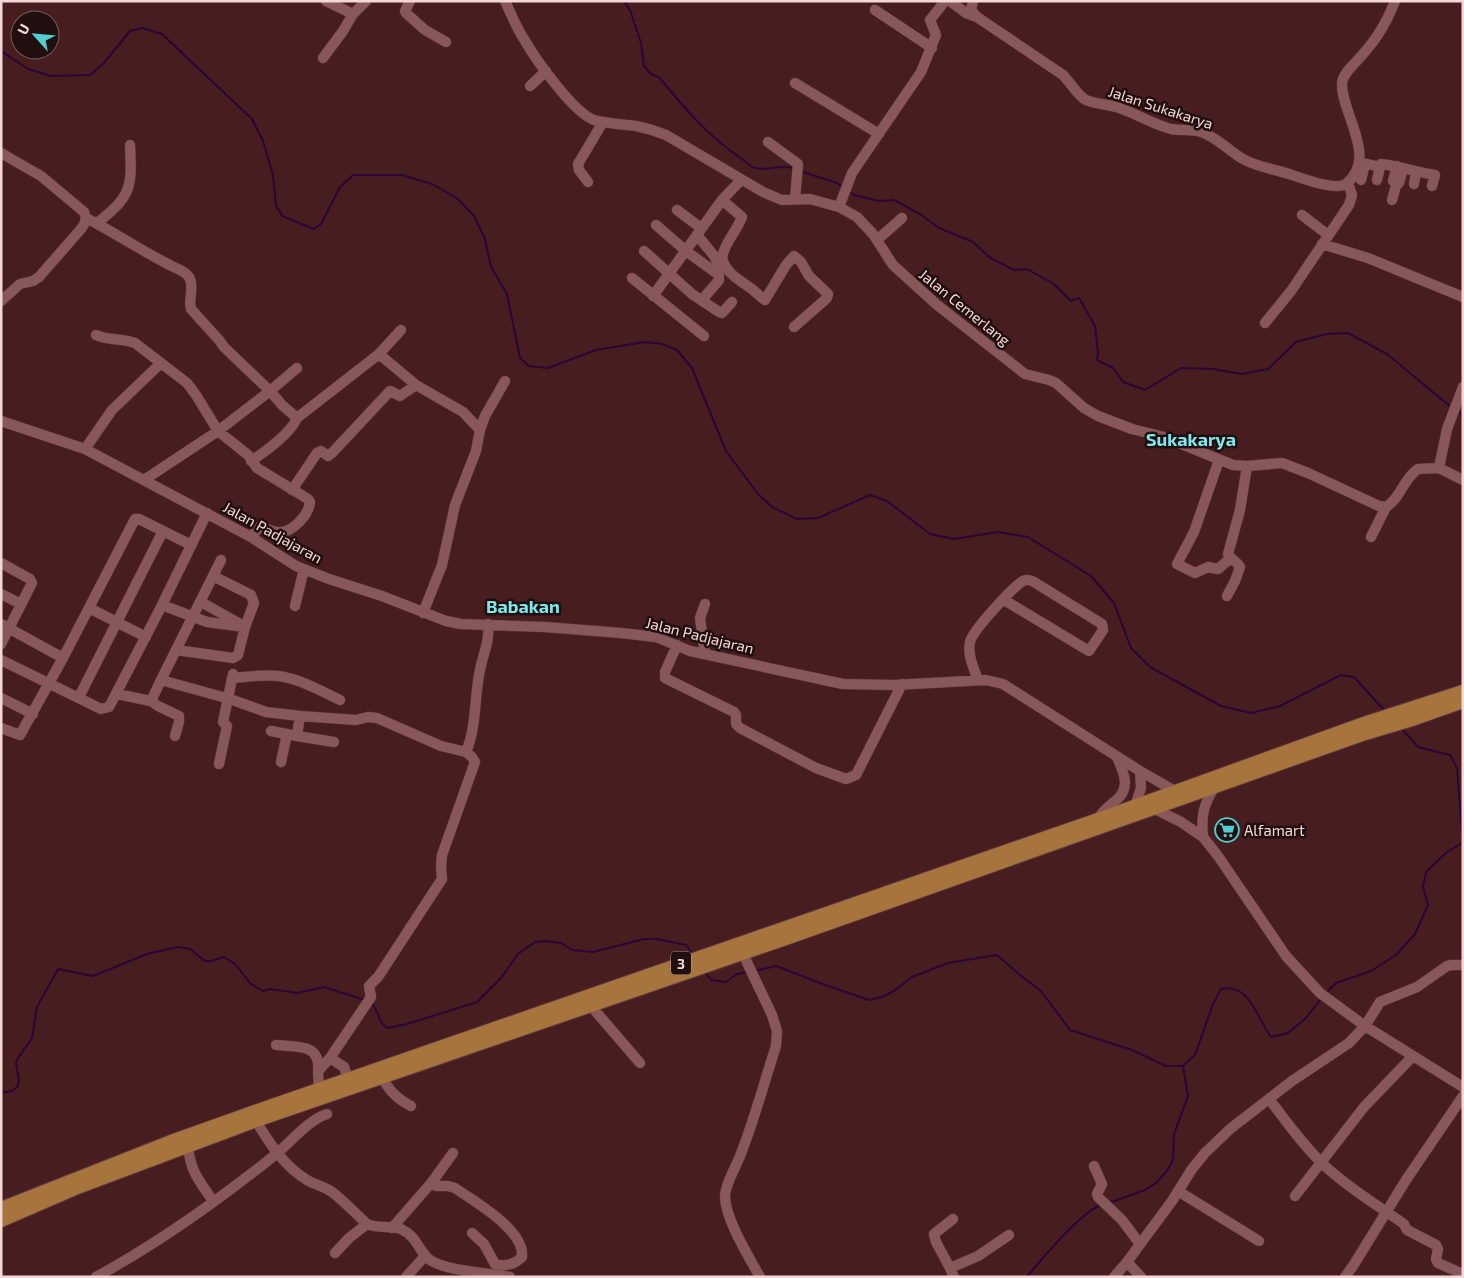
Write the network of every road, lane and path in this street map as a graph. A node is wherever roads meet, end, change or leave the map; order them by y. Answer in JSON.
{"nodes":[{"id":1,"x":326,"y":1,"type":"edge"},
{"id":2,"x":366,"y":1,"type":"edge"},
{"id":3,"x":410,"y":1,"type":"edge"},
{"id":4,"x":505,"y":1,"type":"edge"},
{"id":5,"x":945,"y":1,"type":"edge"},
{"id":6,"x":950,"y":1,"type":"edge"},
{"id":7,"x":973,"y":1,"type":"edge"},
{"id":8,"x":1395,"y":1,"type":"edge"},
{"id":9,"x":875,"y":10,"type":"dead end"},
{"id":10,"x":353,"y":14,"type":"junction"},
{"id":11,"x":977,"y":17,"type":"junction"},
{"id":12,"x":446,"y":42,"type":"dead end"},
{"id":13,"x":932,"y":48,"type":"junction"},
{"id":14,"x":323,"y":58,"type":"dead end"},
{"id":15,"x":546,"y":70,"type":"junction"},
{"id":16,"x":795,"y":83,"type":"dead end"},
{"id":17,"x":530,"y":86,"type":"dead end"},
{"id":18,"x":603,"y":122,"type":"junction"},
{"id":19,"x":878,"y":134,"type":"junction"},
{"id":20,"x":768,"y":142,"type":"dead end"},
{"id":21,"x":130,"y":145,"type":"dead end"},
{"id":22,"x":1,"y":153,"type":"edge"},
{"id":23,"x":1362,"y":163,"type":"junction"},
{"id":24,"x":1380,"y":167,"type":"junction"},
{"id":25,"x":1400,"y":168,"type":"junction"},
{"id":26,"x":1416,"y":172,"type":"junction"},
{"id":27,"x":742,"y":180,"type":"junction"},
{"id":28,"x":1361,"y":180,"type":"dead end"},
{"id":29,"x":1377,"y":180,"type":"dead end"},
{"id":30,"x":588,"y":182,"type":"dead end"},
{"id":31,"x":1348,"y":183,"type":"junction"},
{"id":32,"x":1414,"y":184,"type":"dead end"},
{"id":33,"x":1432,"y":186,"type":"dead end"},
{"id":34,"x":796,"y":199,"type":"junction"},
{"id":35,"x":722,"y":200,"type":"junction"},
{"id":36,"x":1392,"y":200,"type":"dead end"},
{"id":37,"x":839,"y":206,"type":"junction"},
{"id":38,"x":677,"y":210,"type":"dead end"},
{"id":39,"x":1302,"y":215,"type":"dead end"},
{"id":40,"x":86,"y":218,"type":"junction"},
{"id":41,"x":902,"y":218,"type":"dead end"},
{"id":42,"x":97,"y":223,"type":"junction"},
{"id":43,"x":656,"y":225,"type":"dead end"},
{"id":44,"x":699,"y":232,"type":"junction"},
{"id":45,"x":1325,"y":239,"type":"junction"},
{"id":46,"x":877,"y":240,"type":"junction"},
{"id":47,"x":644,"y":251,"type":"dead end"},
{"id":48,"x":686,"y":251,"type":"junction"},
{"id":49,"x":669,"y":274,"type":"junction"},
{"id":50,"x":719,"y":275,"type":"junction"},
{"id":51,"x":632,"y":278,"type":"dead end"},
{"id":52,"x":652,"y":296,"type":"junction"},
{"id":53,"x":1463,"y":297,"type":"edge"},
{"id":54,"x":702,"y":300,"type":"junction"},
{"id":55,"x":1,"y":301,"type":"edge"},
{"id":56,"x":732,"y":302,"type":"dead end"},
{"id":57,"x":1265,"y":322,"type":"dead end"},
{"id":58,"x":794,"y":327,"type":"dead end"},
{"id":59,"x":401,"y":330,"type":"dead end"},
{"id":60,"x":96,"y":335,"type":"dead end"},
{"id":61,"x":704,"y":336,"type":"dead end"},
{"id":62,"x":379,"y":354,"type":"junction"},
{"id":63,"x":161,"y":363,"type":"junction"},
{"id":64,"x":296,"y":368,"type":"dead end"},
{"id":65,"x":505,"y":381,"type":"dead end"},
{"id":66,"x":416,"y":384,"type":"junction"},
{"id":67,"x":1463,"y":387,"type":"edge"},
{"id":68,"x":270,"y":391,"type":"junction"},
{"id":69,"x":297,"y":418,"type":"junction"},
{"id":70,"x":1,"y":421,"type":"edge"},
{"id":71,"x":218,"y":430,"type":"junction"},
{"id":72,"x":480,"y":430,"type":"junction"},
{"id":73,"x":85,"y":449,"type":"junction"},
{"id":74,"x":251,"y":460,"type":"junction"},
{"id":75,"x":1218,"y":460,"type":"junction"},
{"id":76,"x":1247,"y":466,"type":"junction"},
{"id":77,"x":1439,"y":468,"type":"junction"},
{"id":78,"x":144,"y":480,"type":"junction"},
{"id":79,"x":1463,"y":480,"type":"edge"},
{"id":80,"x":292,"y":490,"type":"junction"},
{"id":81,"x":1386,"y":507,"type":"junction"},
{"id":82,"x":207,"y":513,"type":"junction"},
{"id":83,"x":163,"y":530,"type":"junction"},
{"id":84,"x":250,"y":537,"type":"junction"},
{"id":85,"x":1371,"y":537,"type":"dead end"},
{"id":86,"x":192,"y":545,"type":"junction"},
{"id":87,"x":1232,"y":559,"type":"junction"},
{"id":88,"x":221,"y":560,"type":"dead end"},
{"id":89,"x":1,"y":563,"type":"edge"},
{"id":90,"x":304,"y":569,"type":"junction"},
{"id":91,"x":213,"y":576,"type":"junction"},
{"id":92,"x":1,"y":594,"type":"edge"},
{"id":93,"x":1227,"y":596,"type":"dead end"},
{"id":94,"x":1004,"y":600,"type":"junction"},
{"id":95,"x":201,"y":602,"type":"junction"},
{"id":96,"x":21,"y":604,"type":"junction"},
{"id":97,"x":162,"y":604,"type":"junction"},
{"id":98,"x":705,"y":604,"type":"dead end"},
{"id":99,"x":295,"y":606,"type":"dead end"},
{"id":100,"x":89,"y":608,"type":"junction"},
{"id":101,"x":423,"y":613,"type":"junction"},
{"id":102,"x":193,"y":618,"type":"junction"},
{"id":103,"x":116,"y":622,"type":"junction"},
{"id":104,"x":488,"y":624,"type":"junction"},
{"id":105,"x":5,"y":626,"type":"edge"},
{"id":106,"x":245,"y":626,"type":"junction"},
{"id":107,"x":146,"y":637,"type":"junction"},
{"id":108,"x":1,"y":644,"type":"edge"},
{"id":109,"x":677,"y":645,"type":"junction"},
{"id":110,"x":176,"y":650,"type":"junction"},
{"id":111,"x":705,"y":654,"type":"junction"},
{"id":112,"x":63,"y":658,"type":"junction"},
{"id":113,"x":1,"y":660,"type":"edge"},
{"id":114,"x":161,"y":680,"type":"junction"},
{"id":115,"x":978,"y":680,"type":"junction"},
{"id":116,"x":49,"y":684,"type":"junction"},
{"id":117,"x":902,"y":684,"type":"junction"},
{"id":118,"x":1463,"y":691,"type":"edge"},
{"id":119,"x":117,"y":694,"type":"junction"},
{"id":120,"x":79,"y":697,"type":"junction"},
{"id":121,"x":1,"y":698,"type":"edge"},
{"id":122,"x":228,"y":698,"type":"junction"},
{"id":123,"x":340,"y":700,"type":"dead end"},
{"id":124,"x":151,"y":701,"type":"junction"},
{"id":125,"x":1463,"y":702,"type":"edge"},
{"id":126,"x":33,"y":714,"type":"junction"},
{"id":127,"x":1410,"y":715,"type":"junction"},
{"id":128,"x":300,"y":716,"type":"junction"},
{"id":129,"x":1,"y":728,"type":"edge"},
{"id":130,"x":1363,"y":729,"type":"junction"},
{"id":131,"x":271,"y":731,"type":"dead end"},
{"id":132,"x":292,"y":735,"type":"junction"},
{"id":133,"x":175,"y":736,"type":"dead end"},
{"id":134,"x":334,"y":742,"type":"dead end"},
{"id":135,"x":466,"y":752,"type":"junction"},
{"id":136,"x":1117,"y":756,"type":"junction"},
{"id":137,"x":281,"y":762,"type":"dead end"},
{"id":138,"x":219,"y":764,"type":"dead end"},
{"id":139,"x":1140,"y":771,"type":"junction"},
{"id":140,"x":1214,"y":788,"type":"junction"},
{"id":141,"x":1175,"y":791,"type":"junction"},
{"id":142,"x":1135,"y":806,"type":"junction"},
{"id":143,"x":1155,"y":809,"type":"junction"},
{"id":144,"x":1098,"y":819,"type":"junction"},
{"id":145,"x":1203,"y":837,"type":"junction"},
{"id":146,"x":1058,"y":838,"type":"junction"},
{"id":147,"x":743,"y":954,"type":"junction"},
{"id":148,"x":1463,"y":965,"type":"edge"},
{"id":149,"x":591,"y":1006,"type":"junction"},
{"id":150,"x":1365,"y":1026,"type":"junction"},
{"id":151,"x":276,"y":1045,"type":"dead end"},
{"id":152,"x":1413,"y":1056,"type":"junction"},
{"id":153,"x":330,"y":1058,"type":"junction"},
{"id":154,"x":640,"y":1063,"type":"dead end"},
{"id":155,"x":318,"y":1071,"type":"junction"},
{"id":156,"x":382,"y":1078,"type":"junction"},
{"id":157,"x":348,"y":1079,"type":"junction"},
{"id":158,"x":1463,"y":1087,"type":"edge"},
{"id":159,"x":319,"y":1090,"type":"junction"},
{"id":160,"x":1463,"y":1096,"type":"edge"},
{"id":161,"x":1269,"y":1099,"type":"junction"},
{"id":162,"x":312,"y":1102,"type":"junction"},
{"id":163,"x":410,"y":1106,"type":"dead end"},
{"id":164,"x":256,"y":1121,"type":"junction"},
{"id":165,"x":188,"y":1147,"type":"junction"},
{"id":166,"x":453,"y":1153,"type":"dead end"},
{"id":167,"x":276,"y":1154,"type":"junction"},
{"id":168,"x":1322,"y":1163,"type":"junction"},
{"id":169,"x":1094,"y":1166,"type":"dead end"},
{"id":170,"x":432,"y":1182,"type":"junction"},
{"id":171,"x":1178,"y":1191,"type":"junction"},
{"id":172,"x":1295,"y":1196,"type":"dead end"},
{"id":173,"x":213,"y":1201,"type":"junction"},
{"id":174,"x":1,"y":1208,"type":"edge"},
{"id":175,"x":1387,"y":1213,"type":"junction"},
{"id":176,"x":953,"y":1219,"type":"dead end"},
{"id":177,"x":1,"y":1220,"type":"edge"},
{"id":178,"x":367,"y":1224,"type":"junction"},
{"id":179,"x":392,"y":1228,"type":"junction"},
{"id":180,"x":472,"y":1233,"type":"dead end"},
{"id":181,"x":1010,"y":1235,"type":"dead end"},
{"id":182,"x":1259,"y":1240,"type":"dead end"},
{"id":183,"x":1140,"y":1244,"type":"junction"},
{"id":184,"x":335,"y":1253,"type":"dead end"},
{"id":185,"x":425,"y":1256,"type":"junction"},
{"id":186,"x":1127,"y":1262,"type":"junction"},
{"id":187,"x":952,"y":1272,"type":"edge"},
{"id":188,"x":1463,"y":1274,"type":"edge"},
{"id":189,"x":96,"y":1277,"type":"edge"},
{"id":190,"x":406,"y":1277,"type":"edge"},
{"id":191,"x":510,"y":1277,"type":"edge"},
{"id":192,"x":760,"y":1277,"type":"edge"},
{"id":193,"x":1114,"y":1277,"type":"edge"},
{"id":194,"x":1141,"y":1277,"type":"edge"},
{"id":195,"x":1345,"y":1277,"type":"edge"}],
"edges":[{"from":1,"to":10,"type":"street"},
{"from":2,"to":10,"type":"street"},
{"from":3,"to":12,"type":"street"},
{"from":4,"to":15,"type":"street","name":"Jalan Cemerlang"},
{"from":5,"to":13,"type":"street"},
{"from":6,"to":11,"type":"street","name":"Jalan Sukakarya"},
{"from":7,"to":11,"type":"street"},
{"from":8,"to":23,"type":"street"},
{"from":9,"to":13,"type":"street"},
{"from":10,"to":14,"type":"street"},
{"from":11,"to":31,"type":"street","name":"Jalan Sukakarya"},
{"from":13,"to":19,"type":"street"},
{"from":15,"to":17,"type":"street"},
{"from":15,"to":18,"type":"street","name":"Jalan Cemerlang"},
{"from":16,"to":19,"type":"street"},
{"from":18,"to":27,"type":"street","name":"Jalan Cemerlang"},
{"from":18,"to":30,"type":"street"},
{"from":19,"to":37,"type":"street"},
{"from":20,"to":34,"type":"street"},
{"from":21,"to":42,"type":"street"},
{"from":22,"to":40,"type":"street"},
{"from":23,"to":24,"type":"street"},
{"from":23,"to":28,"type":"street"},
{"from":23,"to":31,"type":"street"},
{"from":24,"to":25,"type":"street"},
{"from":24,"to":29,"type":"street"},
{"from":25,"to":26,"type":"street"},
{"from":25,"to":36,"type":"street"},
{"from":26,"to":32,"type":"street"},
{"from":26,"to":33,"type":"street"},
{"from":27,"to":34,"type":"street","name":"Jalan Cemerlang"},
{"from":27,"to":35,"type":"street"},
{"from":31,"to":45,"type":"street"},
{"from":34,"to":37,"type":"street","name":"Jalan Cemerlang"},
{"from":35,"to":44,"type":"street"},
{"from":35,"to":58,"type":"street"},
{"from":37,"to":46,"type":"street","name":"Jalan Cemerlang"},
{"from":38,"to":44,"type":"street"},
{"from":39,"to":45,"type":"street"},
{"from":40,"to":42,"type":"street"},
{"from":40,"to":55,"type":"street"},
{"from":41,"to":46,"type":"street"},
{"from":42,"to":68,"type":"street"},
{"from":43,"to":48,"type":"street"},
{"from":44,"to":48,"type":"street"},
{"from":44,"to":50,"type":"street"},
{"from":45,"to":53,"type":"street"},
{"from":45,"to":57,"type":"street"},
{"from":46,"to":75,"type":"street","name":"Jalan Cemerlang"},
{"from":47,"to":49,"type":"street"},
{"from":48,"to":49,"type":"street"},
{"from":48,"to":50,"type":"street"},
{"from":49,"to":52,"type":"street"},
{"from":49,"to":54,"type":"street"},
{"from":50,"to":54,"type":"street"},
{"from":51,"to":52,"type":"street"},
{"from":52,"to":61,"type":"street"},
{"from":54,"to":56,"type":"street"},
{"from":59,"to":62,"type":"street"},
{"from":60,"to":63,"type":"street"},
{"from":62,"to":66,"type":"street"},
{"from":62,"to":69,"type":"street"},
{"from":63,"to":71,"type":"street"},
{"from":63,"to":73,"type":"street"},
{"from":64,"to":68,"type":"street"},
{"from":65,"to":72,"type":"street"},
{"from":66,"to":72,"type":"street"},
{"from":66,"to":80,"type":"street"},
{"from":67,"to":77,"type":"street"},
{"from":68,"to":69,"type":"street"},
{"from":68,"to":71,"type":"street"},
{"from":69,"to":74,"type":"street"},
{"from":70,"to":73,"type":"street","name":"Jalan Padjajaran"},
{"from":71,"to":74,"type":"street"},
{"from":71,"to":78,"type":"street"},
{"from":72,"to":101,"type":"street"},
{"from":73,"to":78,"type":"street","name":"Jalan Padjajaran"},
{"from":74,"to":80,"type":"street"},
{"from":75,"to":76,"type":"street","name":"Jalan Cemerlang"},
{"from":75,"to":87,"type":"street"},
{"from":76,"to":81,"type":"street","name":"Jalan Cemerlang"},
{"from":76,"to":87,"type":"street"},
{"from":77,"to":79,"type":"street"},
{"from":77,"to":81,"type":"street"},
{"from":78,"to":82,"type":"street","name":"Jalan Padjajaran"},
{"from":80,"to":84,"type":"street"},
{"from":81,"to":85,"type":"street"},
{"from":82,"to":84,"type":"street","name":"Jalan Padjajaran"},
{"from":82,"to":86,"type":"street"},
{"from":83,"to":86,"type":"street"},
{"from":83,"to":100,"type":"street"},
{"from":83,"to":103,"type":"street"},
{"from":84,"to":90,"type":"street","name":"Jalan Padjajaran"},
{"from":86,"to":97,"type":"street"},
{"from":87,"to":93,"type":"street"},
{"from":88,"to":91,"type":"street"},
{"from":89,"to":96,"type":"street"},
{"from":90,"to":99,"type":"street"},
{"from":90,"to":101,"type":"street","name":"Jalan Padjajaran"},
{"from":91,"to":95,"type":"street"},
{"from":91,"to":106,"type":"street"},
{"from":92,"to":96,"type":"street"},
{"from":94,"to":94,"type":"street"},
{"from":94,"to":115,"type":"street"},
{"from":95,"to":102,"type":"street"},
{"from":95,"to":106,"type":"street"},
{"from":96,"to":105,"type":"street"},
{"from":97,"to":102,"type":"street"},
{"from":97,"to":107,"type":"street"},
{"from":98,"to":111,"type":"street"},
{"from":100,"to":103,"type":"street"},
{"from":100,"to":112,"type":"street"},
{"from":101,"to":104,"type":"street","name":"Jalan Padjajaran"},
{"from":102,"to":106,"type":"street"},
{"from":102,"to":110,"type":"street"},
{"from":103,"to":107,"type":"street"},
{"from":103,"to":120,"type":"street"},
{"from":104,"to":109,"type":"street","name":"Jalan Padjajaran"},
{"from":104,"to":135,"type":"street"},
{"from":105,"to":108,"type":"street"},
{"from":105,"to":112,"type":"street"},
{"from":106,"to":110,"type":"street"},
{"from":107,"to":119,"type":"street"},
{"from":109,"to":111,"type":"street","name":"Jalan Padjajaran"},
{"from":109,"to":117,"type":"street"},
{"from":110,"to":114,"type":"street"},
{"from":111,"to":117,"type":"street","name":"Jalan Padjajaran"},
{"from":112,"to":116,"type":"street"},
{"from":113,"to":116,"type":"street"},
{"from":114,"to":122,"type":"street"},
{"from":114,"to":124,"type":"street"},
{"from":115,"to":117,"type":"street","name":"Jalan Padjajaran"},
{"from":115,"to":136,"type":"street","name":"Jalan Padjajaran"},
{"from":116,"to":120,"type":"street"},
{"from":116,"to":126,"type":"street"},
{"from":118,"to":127,"type":"main road","number":"3"},
{"from":119,"to":120,"type":"street"},
{"from":119,"to":124,"type":"street"},
{"from":121,"to":126,"type":"street"},
{"from":122,"to":123,"type":"street"},
{"from":122,"to":128,"type":"street"},
{"from":122,"to":138,"type":"street"},
{"from":124,"to":133,"type":"street"},
{"from":125,"to":127,"type":"main road","number":"3"},
{"from":126,"to":129,"type":"street"},
{"from":127,"to":130,"type":"main road","number":"3"},
{"from":128,"to":132,"type":"street"},
{"from":128,"to":135,"type":"street"},
{"from":130,"to":140,"type":"main road","number":"3"},
{"from":130,"to":141,"type":"main road","number":"3"},
{"from":131,"to":132,"type":"street"},
{"from":132,"to":134,"type":"street"},
{"from":132,"to":137,"type":"street"},
{"from":135,"to":153,"type":"street"},
{"from":136,"to":139,"type":"street","name":"Jalan Padjajaran"},
{"from":136,"to":144,"type":"street"},
{"from":139,"to":141,"type":"street","name":"Jalan Padjajaran"},
{"from":139,"to":142,"type":"street"},
{"from":140,"to":143,"type":"main road","number":"3"},
{"from":140,"to":145,"type":"street"},
{"from":141,"to":142,"type":"main road","number":"3"},
{"from":142,"to":144,"type":"main road","number":"3"},
{"from":143,"to":145,"type":"street"},
{"from":143,"to":146,"type":"main road","number":"3"},
{"from":144,"to":146,"type":"main road","number":"3"},
{"from":145,"to":150,"type":"street"},
{"from":146,"to":147,"type":"main road","number":"3"},
{"from":146,"to":157,"type":"main road","number":"3"},
{"from":147,"to":149,"type":"main road","number":"3"},
{"from":147,"to":192,"type":"street"},
{"from":148,"to":150,"type":"street"},
{"from":149,"to":154,"type":"street"},
{"from":149,"to":156,"type":"main road","number":"3"},
{"from":150,"to":152,"type":"street"},
{"from":150,"to":161,"type":"street"},
{"from":151,"to":155,"type":"street"},
{"from":152,"to":158,"type":"street"},
{"from":152,"to":168,"type":"street"},
{"from":153,"to":155,"type":"street"},
{"from":153,"to":157,"type":"street"},
{"from":155,"to":159,"type":"street"},
{"from":156,"to":162,"type":"main road","number":"3"},
{"from":156,"to":163,"type":"street"},
{"from":157,"to":159,"type":"main road","number":"3"},
{"from":159,"to":174,"type":"main road","number":"3"},
{"from":160,"to":175,"type":"street"},
{"from":161,"to":168,"type":"street"},
{"from":161,"to":171,"type":"street"},
{"from":162,"to":164,"type":"main road","number":"3"},
{"from":162,"to":167,"type":"street"},
{"from":164,"to":165,"type":"main road","number":"3"},
{"from":164,"to":167,"type":"street"},
{"from":165,"to":173,"type":"street"},
{"from":165,"to":177,"type":"main road","number":"3"},
{"from":166,"to":170,"type":"street"},
{"from":167,"to":173,"type":"street"},
{"from":167,"to":178,"type":"street"},
{"from":168,"to":172,"type":"street"},
{"from":168,"to":175,"type":"street"},
{"from":169,"to":183,"type":"street"},
{"from":170,"to":179,"type":"street"},
{"from":170,"to":180,"type":"street"},
{"from":171,"to":182,"type":"street"},
{"from":171,"to":183,"type":"street"},
{"from":173,"to":189,"type":"street"},
{"from":175,"to":188,"type":"street"},
{"from":175,"to":195,"type":"street"},
{"from":176,"to":187,"type":"street"},
{"from":178,"to":179,"type":"street"},
{"from":178,"to":184,"type":"street"},
{"from":179,"to":185,"type":"street"},
{"from":181,"to":187,"type":"street"},
{"from":183,"to":186,"type":"street"},
{"from":185,"to":190,"type":"street"},
{"from":185,"to":191,"type":"street"},
{"from":186,"to":193,"type":"street"},
{"from":186,"to":194,"type":"street"}]}
